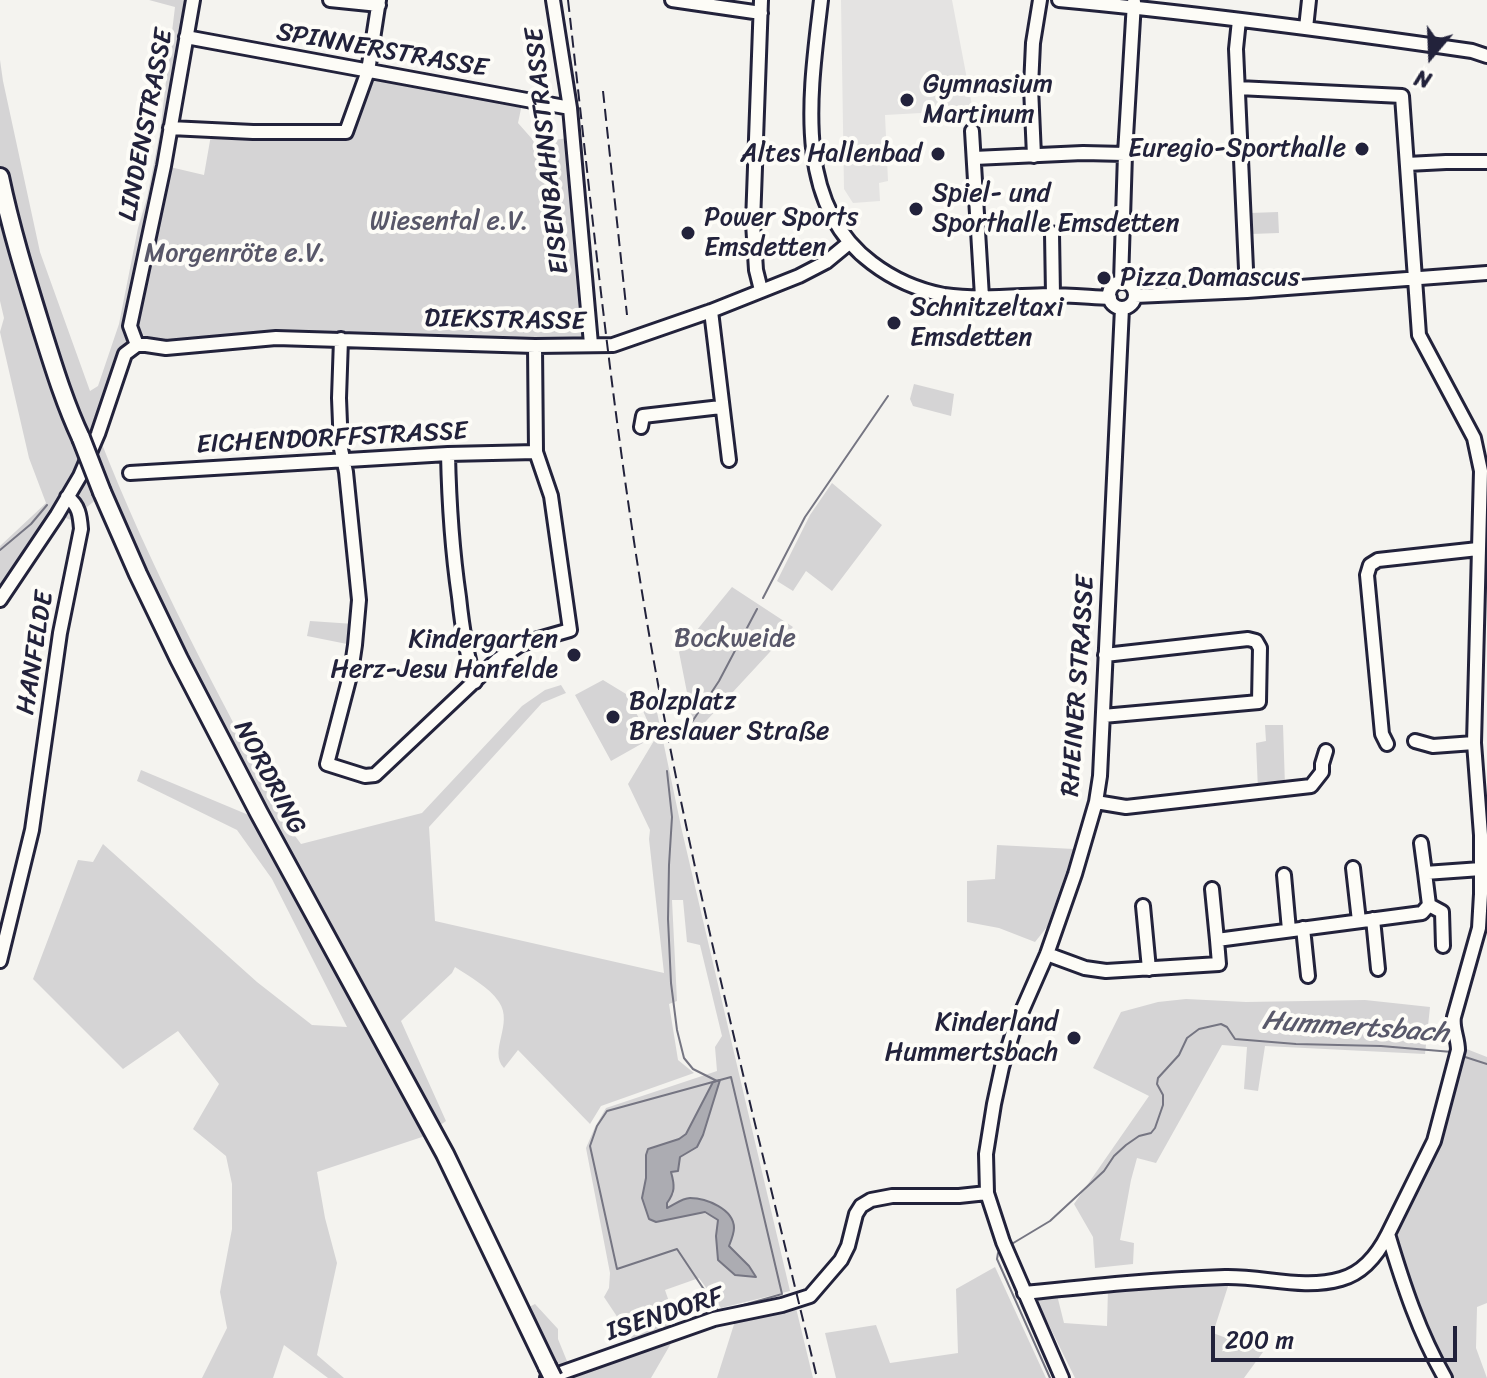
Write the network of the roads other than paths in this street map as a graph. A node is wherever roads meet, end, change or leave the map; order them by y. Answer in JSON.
{"nodes":[{"id":1,"x":193,"y":0,"type":"edge"},
{"id":2,"x":330,"y":0,"type":"edge"},
{"id":3,"x":553,"y":0,"type":"edge"},
{"id":4,"x":672,"y":0,"type":"edge"},
{"id":5,"x":821,"y":0,"type":"edge"},
{"id":6,"x":1040,"y":0,"type":"edge"},
{"id":7,"x":1059,"y":0,"type":"edge"},
{"id":8,"x":1309,"y":0,"type":"edge"},
{"id":9,"x":379,"y":2,"type":"edge"},
{"id":10,"x":1134,"y":3,"type":"edge"},
{"id":11,"x":761,"y":7,"type":"edge"},
{"id":12,"x":1239,"y":20,"type":"junction"},
{"id":13,"x":1306,"y":28,"type":"junction"},
{"id":14,"x":186,"y":37,"type":"junction"},
{"id":15,"x":1487,"y":56,"type":"edge"},
{"id":16,"x":368,"y":71,"type":"junction"},
{"id":17,"x":1238,"y":88,"type":"junction"},
{"id":18,"x":570,"y":108,"type":"junction"},
{"id":19,"x":170,"y":128,"type":"junction"},
{"id":20,"x":972,"y":131,"type":"dead end"},
{"id":21,"x":1125,"y":154,"type":"junction"},
{"id":22,"x":1034,"y":156,"type":"junction"},
{"id":23,"x":974,"y":158,"type":"junction"},
{"id":24,"x":1487,"y":162,"type":"edge"},
{"id":25,"x":1407,"y":164,"type":"junction"},
{"id":26,"x":0,"y":177,"type":"edge"},
{"id":27,"x":1052,"y":233,"type":"dead end"},
{"id":28,"x":849,"y":243,"type":"junction"},
{"id":29,"x":1487,"y":273,"type":"edge"},
{"id":30,"x":1415,"y":279,"type":"junction"},
{"id":31,"x":1121,"y":282,"type":"junction"},
{"id":32,"x":761,"y":290,"type":"junction"},
{"id":33,"x":1247,"y":291,"type":"junction"},
{"id":34,"x":1053,"y":295,"type":"junction"},
{"id":35,"x":1135,"y":296,"type":"junction"},
{"id":36,"x":982,"y":297,"type":"junction"},
{"id":37,"x":1110,"y":298,"type":"junction"},
{"id":38,"x":1122,"y":308,"type":"junction"},
{"id":39,"x":711,"y":311,"type":"junction"},
{"id":40,"x":341,"y":339,"type":"junction"},
{"id":41,"x":591,"y":344,"type":"junction"},
{"id":42,"x":137,"y":345,"type":"junction"},
{"id":43,"x":535,"y":346,"type":"junction"},
{"id":44,"x":721,"y":407,"type":"junction"},
{"id":45,"x":641,"y":427,"type":"dead end"},
{"id":46,"x":536,"y":452,"type":"junction"},
{"id":47,"x":448,"y":454,"type":"junction"},
{"id":48,"x":343,"y":460,"type":"junction"},
{"id":49,"x":729,"y":460,"type":"dead end"},
{"id":50,"x":130,"y":473,"type":"dead end"},
{"id":51,"x":67,"y":497,"type":"junction"},
{"id":52,"x":1478,"y":549,"type":"junction"},
{"id":53,"x":0,"y":600,"type":"edge"},
{"id":54,"x":1105,"y":655,"type":"junction"},
{"id":55,"x":475,"y":682,"type":"junction"},
{"id":56,"x":1103,"y":716,"type":"junction"},
{"id":57,"x":1415,"y":741,"type":"dead end"},
{"id":58,"x":1474,"y":743,"type":"junction"},
{"id":59,"x":1387,"y":744,"type":"dead end"},
{"id":60,"x":1326,"y":751,"type":"dead end"},
{"id":61,"x":1096,"y":802,"type":"junction"},
{"id":62,"x":1421,"y":843,"type":"dead end"},
{"id":63,"x":1353,"y":868,"type":"dead end"},
{"id":64,"x":1481,"y":869,"type":"junction"},
{"id":65,"x":1425,"y":873,"type":"junction"},
{"id":66,"x":1284,"y":875,"type":"dead end"},
{"id":67,"x":1212,"y":889,"type":"dead end"},
{"id":68,"x":1429,"y":905,"type":"junction"},
{"id":69,"x":1143,"y":906,"type":"dead end"},
{"id":70,"x":1366,"y":920,"type":"junction"},
{"id":71,"x":5,"y":923,"type":"edge"},
{"id":72,"x":1303,"y":928,"type":"junction"},
{"id":73,"x":1289,"y":930,"type":"junction"},
{"id":74,"x":1217,"y":940,"type":"junction"},
{"id":75,"x":1443,"y":946,"type":"dead end"},
{"id":76,"x":1047,"y":954,"type":"junction"},
{"id":77,"x":0,"y":961,"type":"edge"},
{"id":78,"x":1149,"y":969,"type":"junction"},
{"id":79,"x":1378,"y":969,"type":"dead end"},
{"id":80,"x":1308,"y":976,"type":"dead end"},
{"id":81,"x":987,"y":1193,"type":"junction"},
{"id":82,"x":1388,"y":1234,"type":"junction"},
{"id":83,"x":1024,"y":1293,"type":"junction"},
{"id":84,"x":549,"y":1374,"type":"edge"},
{"id":85,"x":1062,"y":1378,"type":"edge"},
{"id":86,"x":1445,"y":1378,"type":"edge"}],
"edges":[{"from":1,"to":14,"type":"street","name":"LINDENSTRASSE"},
{"from":2,"to":9,"type":"street"},
{"from":3,"to":18,"type":"street","name":"EISENBAHNSTRASSE"},
{"from":4,"to":11,"type":"street"},
{"from":5,"to":28,"type":"street"},
{"from":6,"to":22,"type":"street"},
{"from":7,"to":10,"type":"street"},
{"from":8,"to":13,"type":"street"},
{"from":9,"to":16,"type":"street"},
{"from":10,"to":12,"type":"street"},
{"from":10,"to":21,"type":"street"},
{"from":11,"to":32,"type":"street"},
{"from":12,"to":13,"type":"street"},
{"from":12,"to":17,"type":"street"},
{"from":13,"to":15,"type":"street"},
{"from":14,"to":16,"type":"street","name":"SPINNERSTRASSE"},
{"from":14,"to":19,"type":"street","name":"LINDENSTRASSE"},
{"from":16,"to":18,"type":"street","name":"SPINNERSTRASSE"},
{"from":16,"to":19,"type":"street"},
{"from":17,"to":25,"type":"street"},
{"from":17,"to":33,"type":"street"},
{"from":18,"to":41,"type":"street","name":"EISENBAHNSTRASSE"},
{"from":19,"to":42,"type":"street","name":"LINDENSTRASSE"},
{"from":20,"to":23,"type":"street"},
{"from":21,"to":22,"type":"street"},
{"from":21,"to":31,"type":"street"},
{"from":22,"to":23,"type":"street"},
{"from":23,"to":36,"type":"street"},
{"from":24,"to":25,"type":"street"},
{"from":25,"to":30,"type":"street"},
{"from":26,"to":84,"type":"main road","name":"NORDRING","bridge":true},
{"from":27,"to":34,"type":"street"},
{"from":28,"to":32,"type":"street","name":"DIEKSTRASSE"},
{"from":28,"to":36,"type":"street"},
{"from":29,"to":30,"type":"street"},
{"from":30,"to":33,"type":"street"},
{"from":30,"to":52,"type":"street"},
{"from":31,"to":35,"type":"street"},
{"from":31,"to":37,"type":"street"},
{"from":32,"to":39,"type":"street","name":"DIEKSTRASSE"},
{"from":33,"to":35,"type":"street"},
{"from":34,"to":36,"type":"street"},
{"from":34,"to":37,"type":"street"},
{"from":35,"to":38,"type":"street"},
{"from":37,"to":38,"type":"street"},
{"from":38,"to":54,"type":"street","name":"RHEINER STRASSE"},
{"from":39,"to":41,"type":"street","name":"DIEKSTRASSE"},
{"from":39,"to":44,"type":"street"},
{"from":40,"to":42,"type":"street","name":"DIEKSTRASSE"},
{"from":40,"to":43,"type":"street","name":"DIEKSTRASSE"},
{"from":40,"to":48,"type":"street"},
{"from":41,"to":43,"type":"street","name":"DIEKSTRASSE"},
{"from":42,"to":51,"type":"street"},
{"from":43,"to":46,"type":"street"},
{"from":44,"to":45,"type":"street"},
{"from":44,"to":49,"type":"street"},
{"from":46,"to":47,"type":"street","name":"EICHENDORFFSTRASSE"},
{"from":46,"to":55,"type":"street"},
{"from":47,"to":48,"type":"street","name":"EICHENDORFFSTRASSE"},
{"from":47,"to":55,"type":"street"},
{"from":48,"to":50,"type":"street","name":"EICHENDORFFSTRASSE"},
{"from":48,"to":55,"type":"street"},
{"from":51,"to":53,"type":"street"},
{"from":51,"to":71,"type":"street","name":"HANFELDE"},
{"from":52,"to":58,"type":"street"},
{"from":52,"to":59,"type":"street"},
{"from":54,"to":56,"type":"street","name":"RHEINER STRASSE"},
{"from":54,"to":56,"type":"street"},
{"from":56,"to":61,"type":"street","name":"RHEINER STRASSE"},
{"from":57,"to":58,"type":"street"},
{"from":58,"to":64,"type":"street"},
{"from":60,"to":61,"type":"street"},
{"from":61,"to":76,"type":"street","name":"RHEINER STRASSE"},
{"from":62,"to":65,"type":"street"},
{"from":63,"to":70,"type":"street"},
{"from":64,"to":65,"type":"street"},
{"from":64,"to":82,"type":"street"},
{"from":65,"to":68,"type":"street"},
{"from":66,"to":73,"type":"street"},
{"from":67,"to":74,"type":"street"},
{"from":68,"to":70,"type":"street"},
{"from":68,"to":75,"type":"street"},
{"from":69,"to":78,"type":"street"},
{"from":70,"to":72,"type":"street"},
{"from":70,"to":79,"type":"street"},
{"from":71,"to":77,"type":"street","name":"HANFELDE"},
{"from":72,"to":73,"type":"street"},
{"from":72,"to":80,"type":"street"},
{"from":73,"to":74,"type":"street"},
{"from":74,"to":78,"type":"street"},
{"from":76,"to":78,"type":"street"},
{"from":76,"to":81,"type":"street","name":"RHEINER STRASSE"},
{"from":81,"to":83,"type":"street","name":"RHEINER STRASSE"},
{"from":81,"to":84,"type":"street","name":"ISENDORF"},
{"from":82,"to":83,"type":"street"},
{"from":82,"to":86,"type":"street"},
{"from":83,"to":85,"type":"street","name":"RHEINER STRASSE"}]}
